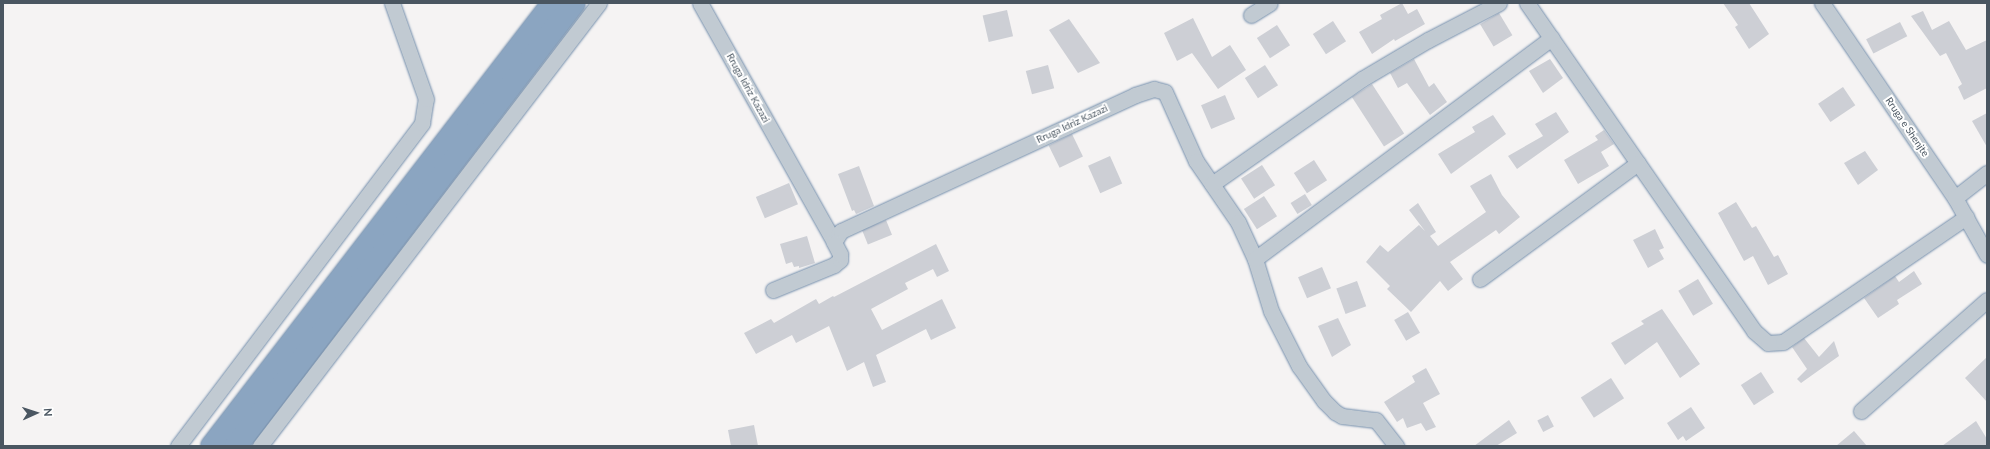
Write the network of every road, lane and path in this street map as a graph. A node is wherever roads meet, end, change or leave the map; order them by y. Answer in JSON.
{"nodes":[{"id":1,"x":392,"y":3,"type":"edge"},
{"id":2,"x":553,"y":3,"type":"edge"},
{"id":3,"x":574,"y":3,"type":"edge"},
{"id":4,"x":599,"y":3,"type":"edge"},
{"id":5,"x":700,"y":3,"type":"edge"},
{"id":6,"x":1270,"y":3,"type":"edge"},
{"id":7,"x":1499,"y":3,"type":"edge"},
{"id":8,"x":1527,"y":3,"type":"edge"},
{"id":9,"x":1822,"y":3,"type":"edge"},
{"id":10,"x":538,"y":13,"type":"edge"},
{"id":11,"x":1251,"y":15,"type":"dead end"},
{"id":12,"x":1552,"y":38,"type":"junction"},
{"id":13,"x":1638,"y":163,"type":"junction"},
{"id":14,"x":1987,"y":173,"type":"edge"},
{"id":15,"x":1212,"y":184,"type":"junction"},
{"id":16,"x":1955,"y":198,"type":"junction"},
{"id":17,"x":1966,"y":216,"type":"junction"},
{"id":18,"x":834,"y":242,"type":"junction"},
{"id":19,"x":1987,"y":255,"type":"edge"},
{"id":20,"x":1255,"y":259,"type":"junction"},
{"id":21,"x":1480,"y":279,"type":"dead end"},
{"id":22,"x":774,"y":290,"type":"dead end"},
{"id":23,"x":1987,"y":300,"type":"edge"},
{"id":24,"x":1861,"y":411,"type":"dead end"},
{"id":25,"x":178,"y":446,"type":"edge"},
{"id":26,"x":212,"y":446,"type":"edge"},
{"id":27,"x":236,"y":446,"type":"edge"},
{"id":28,"x":260,"y":446,"type":"edge"},
{"id":29,"x":1396,"y":446,"type":"edge"}],
"edges":[{"from":1,"to":25,"type":"street"},
{"from":2,"to":10,"type":"highway"},
{"from":3,"to":27,"type":"highway"},
{"from":4,"to":28,"type":"street"},
{"from":5,"to":18,"type":"street","name":"Rruga Idriz Kazazi"},
{"from":6,"to":11,"type":"street"},
{"from":7,"to":15,"type":"street"},
{"from":8,"to":12,"type":"street"},
{"from":9,"to":16,"type":"street","name":"Rruga e Shenjte"},
{"from":10,"to":26,"type":"highway"},
{"from":12,"to":13,"type":"street"},
{"from":12,"to":20,"type":"street"},
{"from":13,"to":17,"type":"street"},
{"from":13,"to":21,"type":"street"},
{"from":14,"to":16,"type":"street"},
{"from":15,"to":18,"type":"street","name":"Rruga Idriz Kazazi"},
{"from":15,"to":20,"type":"street","name":"Rruga Idriz Kazazi"},
{"from":16,"to":17,"type":"street","name":"Rruga e Shenjte"},
{"from":17,"to":19,"type":"street","name":"Rruga e Shenjte"},
{"from":18,"to":22,"type":"street"},
{"from":20,"to":29,"type":"street","name":"Rruga Idriz Kazazi"},
{"from":23,"to":24,"type":"street"}]}
